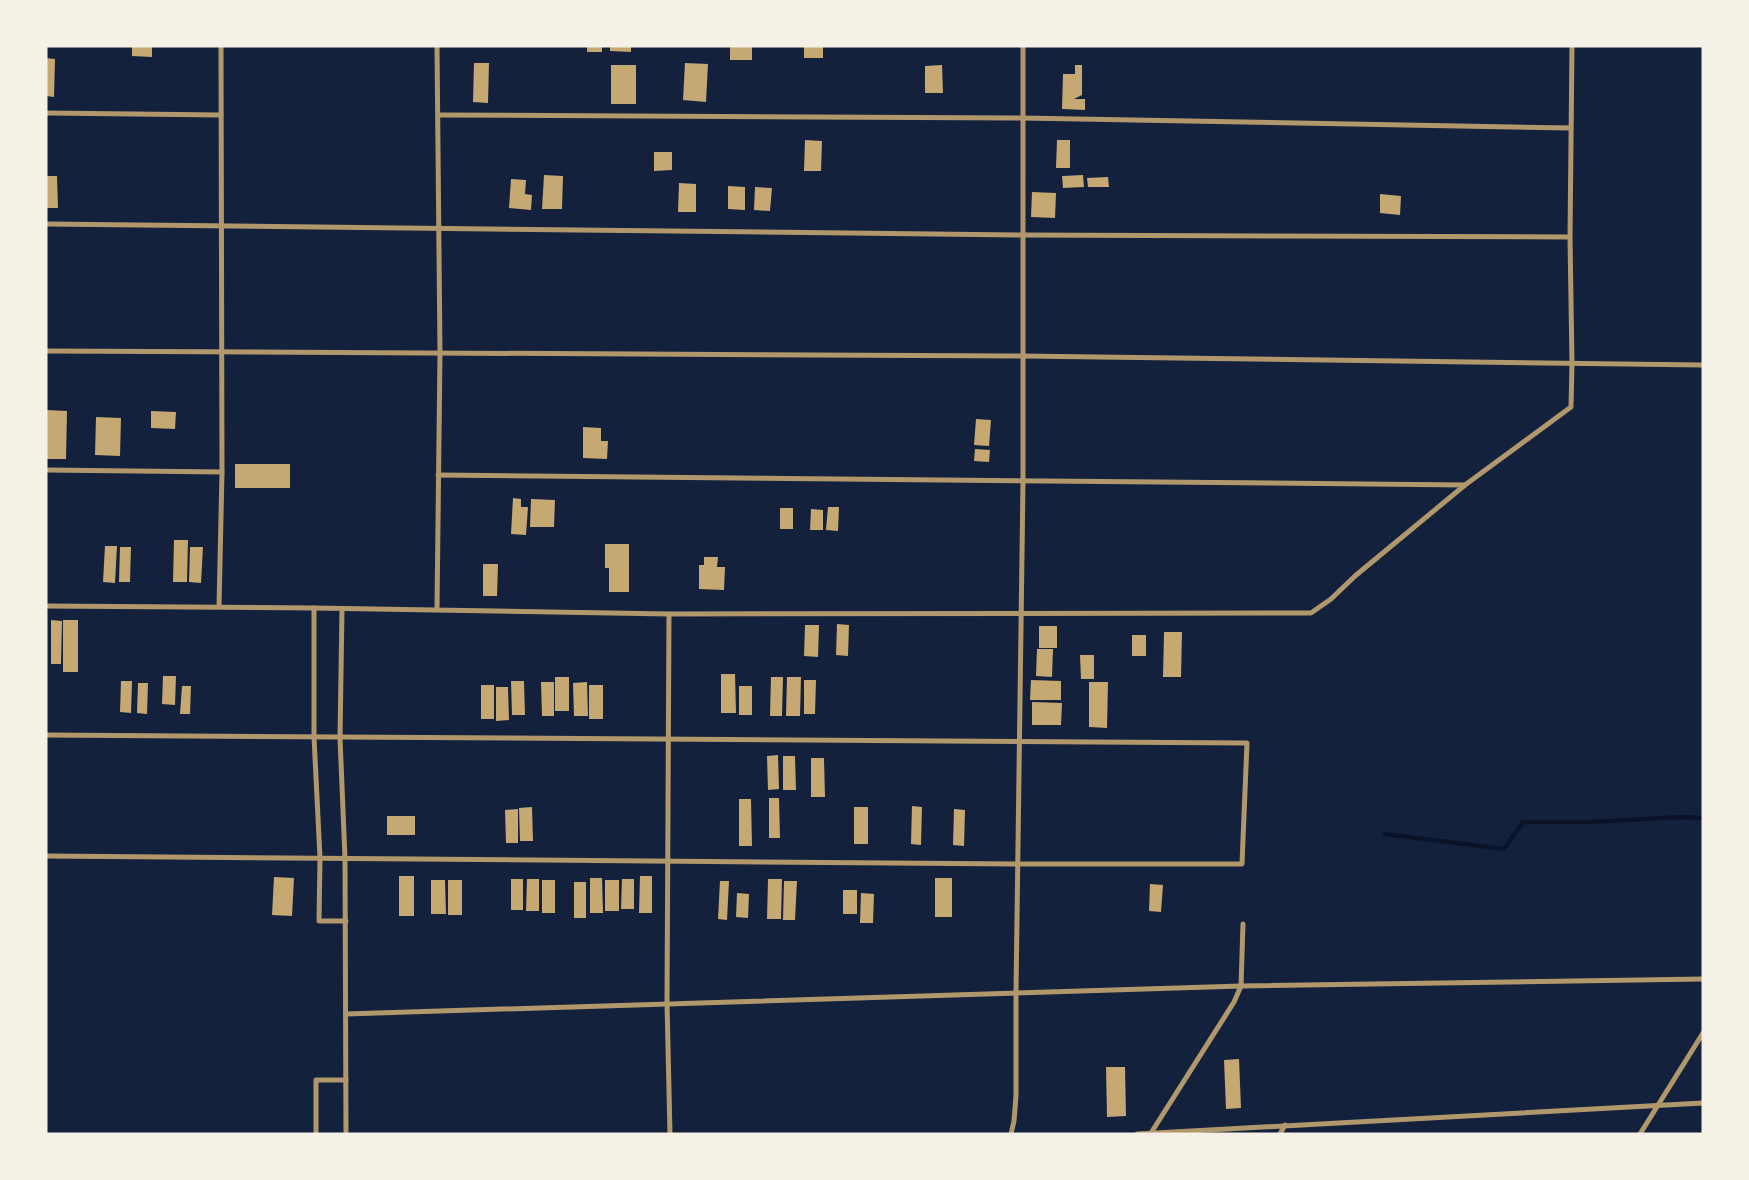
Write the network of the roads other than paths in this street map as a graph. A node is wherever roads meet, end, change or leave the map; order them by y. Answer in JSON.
{"nodes":[{"id":1,"x":221,"y":46,"type":"edge"},
{"id":2,"x":437,"y":46,"type":"edge"},
{"id":3,"x":1023,"y":46,"type":"edge"},
{"id":4,"x":1572,"y":46,"type":"edge"},
{"id":5,"x":46,"y":113,"type":"edge"},
{"id":6,"x":438,"y":115,"type":"junction"},
{"id":7,"x":221,"y":116,"type":"junction"},
{"id":8,"x":1022,"y":118,"type":"junction"},
{"id":9,"x":1571,"y":128,"type":"junction"},
{"id":10,"x":46,"y":224,"type":"edge"},
{"id":11,"x":222,"y":226,"type":"junction"},
{"id":12,"x":438,"y":229,"type":"junction"},
{"id":13,"x":1022,"y":235,"type":"junction"},
{"id":14,"x":1570,"y":238,"type":"junction"},
{"id":15,"x":46,"y":351,"type":"edge"},
{"id":16,"x":222,"y":352,"type":"junction"},
{"id":17,"x":440,"y":353,"type":"junction"},
{"id":18,"x":1022,"y":356,"type":"junction"},
{"id":19,"x":1572,"y":364,"type":"junction"},
{"id":20,"x":1703,"y":366,"type":"edge"},
{"id":21,"x":46,"y":470,"type":"edge"},
{"id":22,"x":222,"y":472,"type":"junction"},
{"id":23,"x":438,"y":475,"type":"junction"},
{"id":24,"x":1023,"y":481,"type":"junction"},
{"id":25,"x":1465,"y":485,"type":"junction"},
{"id":26,"x":46,"y":606,"type":"edge"},
{"id":27,"x":219,"y":607,"type":"junction"},
{"id":28,"x":314,"y":608,"type":"junction"},
{"id":29,"x":342,"y":609,"type":"junction"},
{"id":30,"x":437,"y":609,"type":"junction"},
{"id":31,"x":1020,"y":613,"type":"junction"},
{"id":32,"x":669,"y":614,"type":"junction"},
{"id":33,"x":46,"y":735,"type":"edge"},
{"id":34,"x":314,"y":737,"type":"junction"},
{"id":35,"x":340,"y":738,"type":"junction"},
{"id":36,"x":668,"y":740,"type":"junction"},
{"id":37,"x":1018,"y":741,"type":"junction"},
{"id":38,"x":46,"y":856,"type":"edge"},
{"id":39,"x":320,"y":858,"type":"junction"},
{"id":40,"x":345,"y":858,"type":"junction"},
{"id":41,"x":667,"y":860,"type":"junction"},
{"id":42,"x":1017,"y":864,"type":"junction"},
{"id":43,"x":346,"y":921,"type":"junction"},
{"id":44,"x":1243,"y":924,"type":"dead end"},
{"id":45,"x":1703,"y":980,"type":"edge"},
{"id":46,"x":1242,"y":986,"type":"junction"},
{"id":47,"x":1016,"y":992,"type":"junction"},
{"id":48,"x":667,"y":1003,"type":"junction"},
{"id":49,"x":346,"y":1014,"type":"junction"},
{"id":50,"x":1703,"y":1033,"type":"edge"},
{"id":51,"x":346,"y":1080,"type":"junction"},
{"id":52,"x":1703,"y":1103,"type":"edge"},
{"id":53,"x":1658,"y":1105,"type":"junction"},
{"id":54,"x":1285,"y":1126,"type":"junction"},
{"id":55,"x":1151,"y":1133,"type":"edge"},
{"id":56,"x":316,"y":1134,"type":"edge"},
{"id":57,"x":346,"y":1134,"type":"edge"},
{"id":58,"x":670,"y":1134,"type":"edge"},
{"id":59,"x":1011,"y":1134,"type":"edge"},
{"id":60,"x":1137,"y":1134,"type":"edge"},
{"id":61,"x":1280,"y":1134,"type":"edge"},
{"id":62,"x":1640,"y":1134,"type":"edge"}],
"edges":[{"from":1,"to":7,"type":"street"},
{"from":2,"to":6,"type":"street"},
{"from":3,"to":8,"type":"street"},
{"from":4,"to":9,"type":"street"},
{"from":5,"to":7,"type":"street"},
{"from":6,"to":8,"type":"street"},
{"from":6,"to":12,"type":"street"},
{"from":7,"to":11,"type":"street"},
{"from":8,"to":9,"type":"street"},
{"from":8,"to":13,"type":"street"},
{"from":9,"to":14,"type":"street"},
{"from":10,"to":11,"type":"street"},
{"from":11,"to":12,"type":"street"},
{"from":11,"to":16,"type":"street"},
{"from":12,"to":13,"type":"street"},
{"from":12,"to":17,"type":"street"},
{"from":13,"to":14,"type":"street"},
{"from":13,"to":18,"type":"street"},
{"from":14,"to":19,"type":"street"},
{"from":15,"to":16,"type":"street"},
{"from":16,"to":17,"type":"street"},
{"from":16,"to":22,"type":"street"},
{"from":17,"to":18,"type":"street"},
{"from":17,"to":23,"type":"street"},
{"from":18,"to":19,"type":"street"},
{"from":18,"to":24,"type":"street"},
{"from":19,"to":20,"type":"street"},
{"from":19,"to":25,"type":"street"},
{"from":21,"to":22,"type":"street"},
{"from":22,"to":27,"type":"street"},
{"from":23,"to":24,"type":"street"},
{"from":23,"to":30,"type":"street"},
{"from":24,"to":25,"type":"street"},
{"from":24,"to":31,"type":"street"},
{"from":25,"to":31,"type":"street"},
{"from":26,"to":27,"type":"street"},
{"from":27,"to":28,"type":"street"},
{"from":28,"to":29,"type":"street"},
{"from":28,"to":34,"type":"street"},
{"from":29,"to":30,"type":"street"},
{"from":29,"to":35,"type":"street"},
{"from":30,"to":32,"type":"street"},
{"from":31,"to":32,"type":"street"},
{"from":31,"to":37,"type":"street"},
{"from":32,"to":36,"type":"street"},
{"from":33,"to":34,"type":"street"},
{"from":34,"to":35,"type":"street"},
{"from":34,"to":39,"type":"street"},
{"from":35,"to":36,"type":"street"},
{"from":35,"to":40,"type":"street"},
{"from":36,"to":37,"type":"street"},
{"from":36,"to":41,"type":"street"},
{"from":37,"to":42,"type":"street"},
{"from":37,"to":42,"type":"street"},
{"from":38,"to":39,"type":"street"},
{"from":39,"to":40,"type":"street"},
{"from":39,"to":43,"type":"street"},
{"from":40,"to":41,"type":"street"},
{"from":40,"to":43,"type":"street"},
{"from":41,"to":42,"type":"street"},
{"from":41,"to":48,"type":"street"},
{"from":42,"to":47,"type":"street"},
{"from":43,"to":49,"type":"street"},
{"from":44,"to":46,"type":"street"},
{"from":45,"to":46,"type":"street"},
{"from":46,"to":47,"type":"street"},
{"from":46,"to":55,"type":"street"},
{"from":47,"to":48,"type":"street"},
{"from":47,"to":59,"type":"street"},
{"from":48,"to":49,"type":"street"},
{"from":48,"to":58,"type":"street"},
{"from":49,"to":51,"type":"street"},
{"from":50,"to":53,"type":"street"},
{"from":51,"to":56,"type":"street"},
{"from":51,"to":57,"type":"street"},
{"from":52,"to":53,"type":"street"},
{"from":53,"to":54,"type":"street"},
{"from":53,"to":62,"type":"street"},
{"from":54,"to":55,"type":"street"},
{"from":54,"to":61,"type":"street"},
{"from":55,"to":60,"type":"street"}]}
